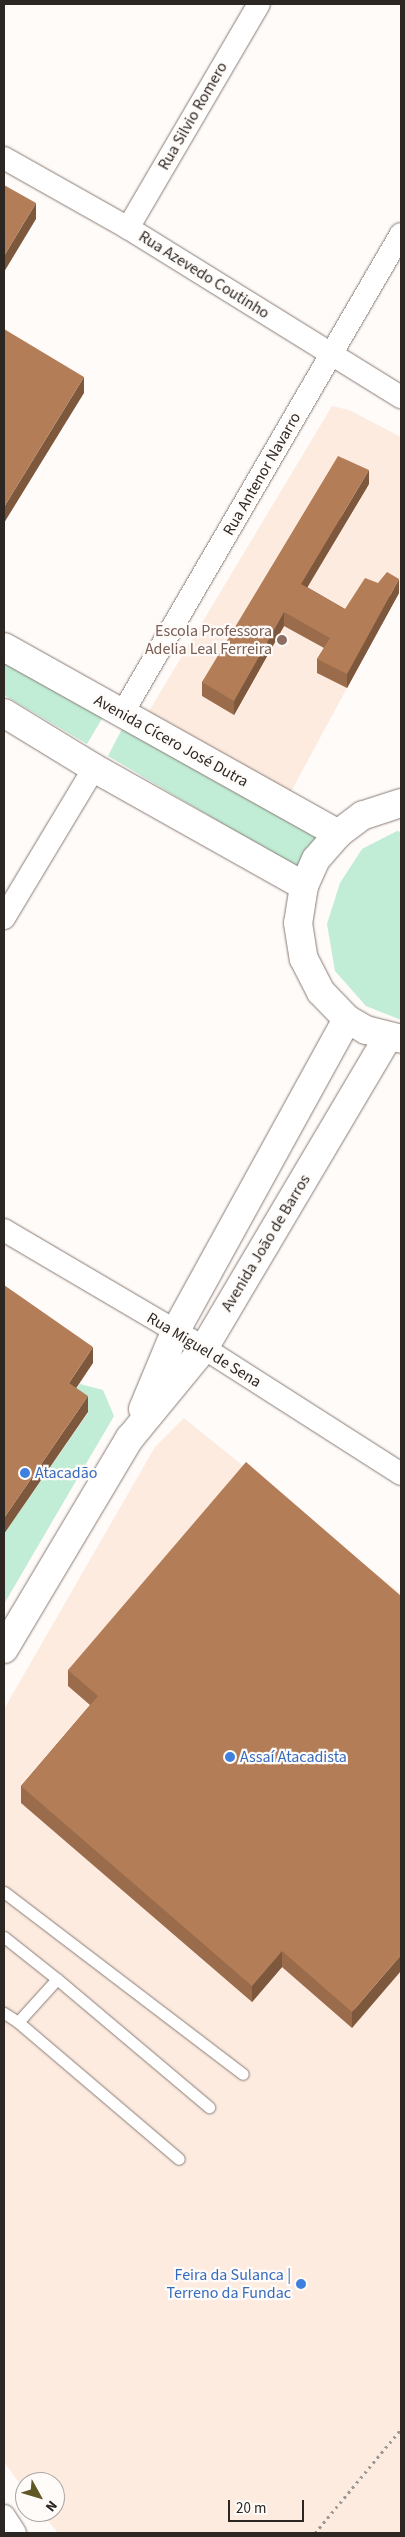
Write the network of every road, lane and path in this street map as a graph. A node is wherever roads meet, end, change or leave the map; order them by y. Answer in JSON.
{"nodes":[{"id":1,"x":258,"y":4,"type":"edge"},
{"id":2,"x":4,"y":158,"type":"edge"},
{"id":3,"x":128,"y":228,"type":"junction"},
{"id":4,"x":401,"y":234,"type":"edge"},
{"id":5,"x":332,"y":354,"type":"junction"},
{"id":6,"x":401,"y":397,"type":"edge"},
{"id":7,"x":4,"y":647,"type":"edge"},
{"id":8,"x":4,"y":713,"type":"edge"},
{"id":9,"x":122,"y":714,"type":"junction"},
{"id":10,"x":94,"y":768,"type":"junction"},
{"id":11,"x":401,"y":803,"type":"edge"},
{"id":12,"x":338,"y":834,"type":"junction"},
{"id":13,"x":304,"y":886,"type":"junction"},
{"id":14,"x":4,"y":918,"type":"edge"},
{"id":15,"x":347,"y":1019,"type":"junction"},
{"id":16,"x":394,"y":1039,"type":"edge"},
{"id":17,"x":4,"y":1230,"type":"edge"},
{"id":18,"x":175,"y":1332,"type":"junction"},
{"id":19,"x":204,"y":1348,"type":"junction"},
{"id":20,"x":130,"y":1438,"type":"junction"},
{"id":21,"x":401,"y":1474,"type":"edge"},
{"id":22,"x":4,"y":1649,"type":"edge"},
{"id":23,"x":4,"y":1892,"type":"edge"},
{"id":24,"x":4,"y":1937,"type":"edge"},
{"id":25,"x":57,"y":1979,"type":"junction"},
{"id":26,"x":4,"y":2013,"type":"edge"},
{"id":27,"x":18,"y":2022,"type":"junction"},
{"id":28,"x":243,"y":2074,"type":"dead end"},
{"id":29,"x":209,"y":2107,"type":"dead end"},
{"id":30,"x":179,"y":2159,"type":"dead end"},
{"id":31,"x":401,"y":2429,"type":"edge"},
{"id":32,"x":4,"y":2516,"type":"edge"},
{"id":33,"x":15,"y":2533,"type":"edge"},
{"id":34,"x":315,"y":2533,"type":"edge"}],
"edges":[{"from":1,"to":3,"type":"street","name":"Rua Silvio Romero"},
{"from":2,"to":3,"type":"street","name":"Rua Azevedo Coutinho"},
{"from":3,"to":5,"type":"street","name":"Rua Azevedo Coutinho"},
{"from":4,"to":5,"type":"street","name":"Rua Antenor Navarro"},
{"from":5,"to":6,"type":"street","name":"Rua Azevedo Coutinho"},
{"from":5,"to":9,"type":"street","name":"Rua Antenor Navarro"},
{"from":7,"to":9,"type":"street","name":"Avenida Cícero José Dutra"},
{"from":8,"to":10,"type":"street"},
{"from":9,"to":12,"type":"street","name":"Avenida Cícero José Dutra"},
{"from":10,"to":13,"type":"street"},
{"from":10,"to":14,"type":"street"},
{"from":11,"to":12,"type":"street"},
{"from":12,"to":13,"type":"street"},
{"from":13,"to":15,"type":"street"},
{"from":15,"to":16,"type":"street"},
{"from":15,"to":18,"type":"street","name":"Avenida João de Barros"},
{"from":16,"to":19,"type":"street","name":"Avenida João de Barros"},
{"from":17,"to":18,"type":"street","name":"Rua Miguel de Sena"},
{"from":18,"to":19,"type":"street","name":"Rua Miguel de Sena"},
{"from":18,"to":20,"type":"street","name":"Avenida João de Barros"},
{"from":19,"to":20,"type":"street","name":"Avenida João de Barros"},
{"from":19,"to":21,"type":"street","name":"Rua Miguel de Sena"},
{"from":20,"to":22,"type":"street","name":"Avenida João de Barros"},
{"from":23,"to":28,"type":"lane"},
{"from":24,"to":25,"type":"lane"},
{"from":25,"to":27,"type":"lane"},
{"from":25,"to":29,"type":"lane"},
{"from":26,"to":27,"type":"lane"},
{"from":27,"to":30,"type":"lane"},
{"from":31,"to":34,"type":"path"},
{"from":32,"to":33,"type":"street"}]}
